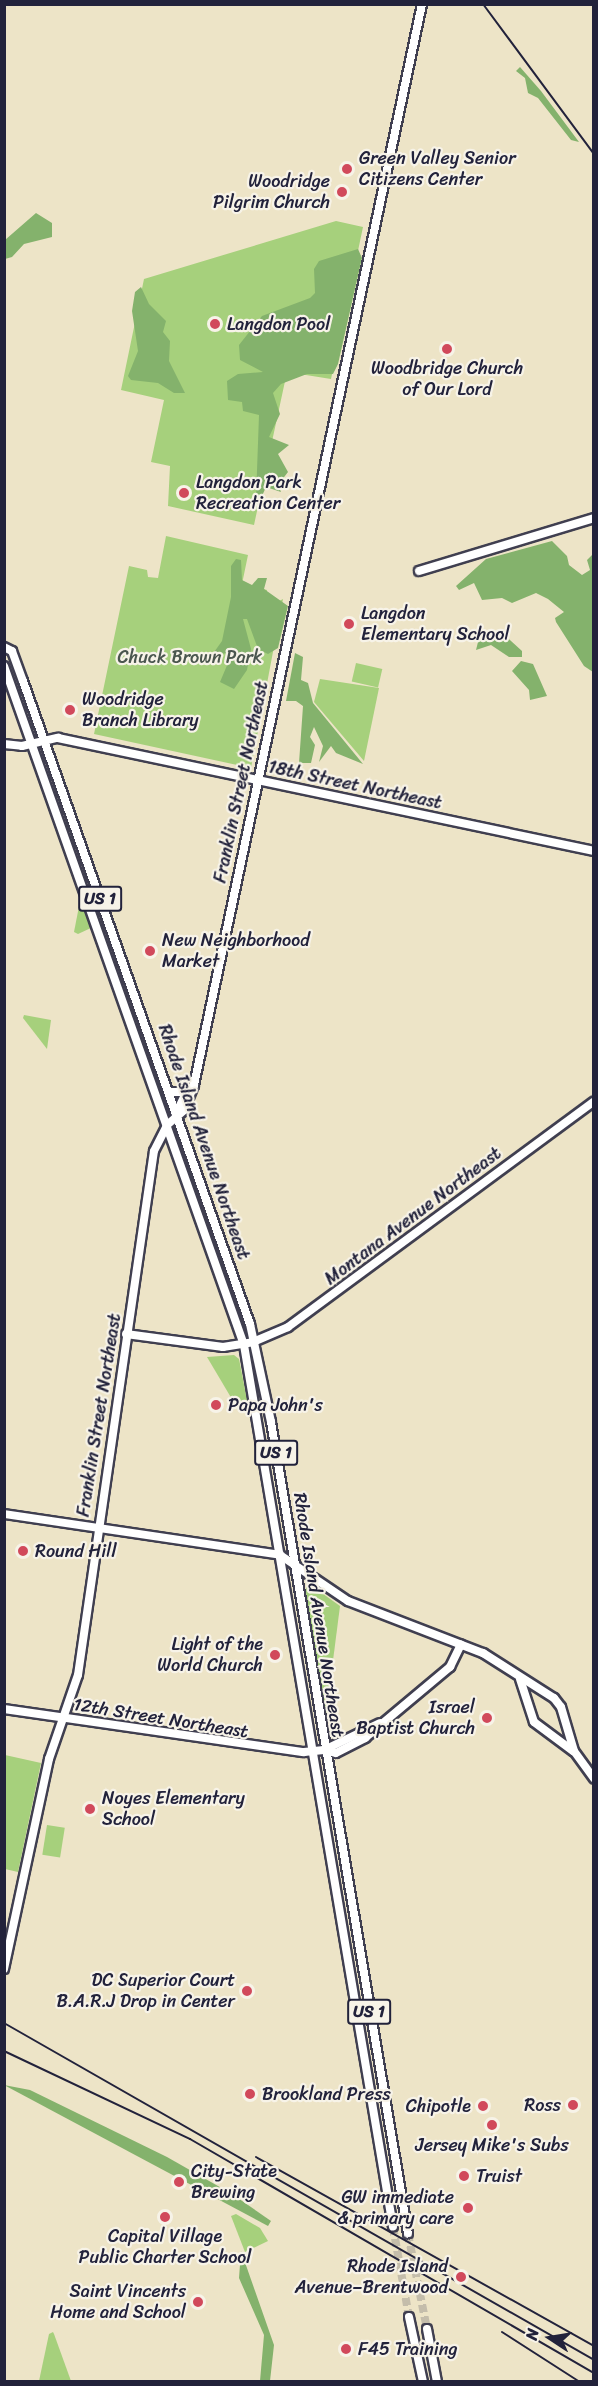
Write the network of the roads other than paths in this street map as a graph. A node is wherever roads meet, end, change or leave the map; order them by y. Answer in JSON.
{"nodes":[{"id":1,"x":422,"y":4,"type":"edge"},
{"id":2,"x":594,"y":518,"type":"edge"},
{"id":3,"x":419,"y":571,"type":"dead end"},
{"id":4,"x":4,"y":647,"type":"edge"},
{"id":5,"x":4,"y":666,"type":"edge"},
{"id":6,"x":43,"y":740,"type":"junction"},
{"id":7,"x":31,"y":743,"type":"junction"},
{"id":8,"x":4,"y":744,"type":"edge"},
{"id":9,"x":257,"y":780,"type":"junction"},
{"id":10,"x":594,"y":851,"type":"edge"},
{"id":11,"x":195,"y":1073,"type":"junction"},
{"id":12,"x":169,"y":1092,"type":"junction"},
{"id":13,"x":186,"y":1092,"type":"junction"},
{"id":14,"x":594,"y":1101,"type":"edge"},
{"id":15,"x":176,"y":1114,"type":"junction"},
{"id":16,"x":167,"y":1125,"type":"junction"},
{"id":17,"x":126,"y":1334,"type":"junction"},
{"id":18,"x":249,"y":1344,"type":"junction"},
{"id":19,"x":279,"y":1470,"type":"junction"},
{"id":20,"x":266,"y":1472,"type":"junction"},
{"id":21,"x":4,"y":1514,"type":"edge"},
{"id":22,"x":98,"y":1527,"type":"junction"},
{"id":23,"x":280,"y":1555,"type":"junction"},
{"id":24,"x":295,"y":1565,"type":"junction"},
{"id":25,"x":461,"y":1644,"type":"junction"},
{"id":26,"x":518,"y":1676,"type":"junction"},
{"id":27,"x":542,"y":1692,"type":"junction"},
{"id":28,"x":530,"y":1704,"type":"junction"},
{"id":29,"x":4,"y":1710,"type":"edge"},
{"id":30,"x":64,"y":1718,"type":"junction"},
{"id":31,"x":563,"y":1722,"type":"junction"},
{"id":32,"x":549,"y":1732,"type":"junction"},
{"id":33,"x":324,"y":1750,"type":"junction"},
{"id":34,"x":574,"y":1751,"type":"junction"},
{"id":35,"x":314,"y":1752,"type":"junction"},
{"id":36,"x":594,"y":1779,"type":"edge"},
{"id":37,"x":4,"y":1969,"type":"edge"},
{"id":38,"x":393,"y":2227,"type":"tunnel mouth"},
{"id":39,"x":408,"y":2234,"type":"tunnel mouth"},
{"id":40,"x":409,"y":2317,"type":"tunnel mouth"},
{"id":41,"x":427,"y":2329,"type":"tunnel mouth"},
{"id":42,"x":423,"y":2382,"type":"edge"},
{"id":43,"x":437,"y":2382,"type":"edge"}],
"edges":[{"from":1,"to":9,"type":"street","name":"Franklin Street Northeast"},
{"from":2,"to":3,"type":"street"},
{"from":4,"to":6,"type":"main road","name":"Rhode Island Avenue Northeast","number":"US 1"},
{"from":5,"to":7,"type":"main road","name":"Rhode Island Avenue Northeast","number":"US 1"},
{"from":6,"to":7,"type":"street","name":"18th Street Northeast"},
{"from":6,"to":9,"type":"street","name":"18th Street Northeast"},
{"from":6,"to":12,"type":"main road","name":"Rhode Island Avenue Northeast","number":"US 1"},
{"from":7,"to":8,"type":"street","name":"18th Street Northeast"},
{"from":7,"to":16,"type":"main road","name":"Rhode Island Avenue Northeast","number":"US 1"},
{"from":9,"to":10,"type":"street","name":"18th Street Northeast"},
{"from":9,"to":11,"type":"street","name":"Franklin Street Northeast"},
{"from":11,"to":13,"type":"street","name":"Franklin Street Northeast"},
{"from":11,"to":15,"type":"street","name":"Franklin Street Northeast"},
{"from":12,"to":13,"type":"main road"},
{"from":12,"to":15,"type":"main road","name":"Rhode Island Avenue Northeast","number":"US 1"},
{"from":13,"to":15,"type":"street","name":"Franklin Street Northeast"},
{"from":14,"to":18,"type":"street","name":"Montana Avenue Northeast"},
{"from":15,"to":16,"type":"street","name":"Franklin Street Northeast"},
{"from":15,"to":18,"type":"main road","name":"Rhode Island Avenue Northeast","number":"US 1"},
{"from":16,"to":17,"type":"street","name":"Franklin Street Northeast"},
{"from":16,"to":18,"type":"main road","name":"Rhode Island Avenue Northeast","number":"US 1"},
{"from":17,"to":18,"type":"street"},
{"from":17,"to":22,"type":"street","name":"Franklin Street Northeast"},
{"from":18,"to":19,"type":"main road","name":"Rhode Island Avenue Northeast","number":"US 1"},
{"from":18,"to":20,"type":"main road","name":"Rhode Island Avenue Northeast","number":"US 1"},
{"from":19,"to":20,"type":"main road"},
{"from":19,"to":24,"type":"main road","name":"Rhode Island Avenue Northeast","number":"US 1"},
{"from":20,"to":23,"type":"main road","name":"Rhode Island Avenue Northeast","number":"US 1"},
{"from":21,"to":22,"type":"street"},
{"from":22,"to":23,"type":"street"},
{"from":22,"to":30,"type":"street","name":"Franklin Street Northeast"},
{"from":23,"to":24,"type":"main road"},
{"from":23,"to":35,"type":"main road","name":"Rhode Island Avenue Northeast","number":"US 1"},
{"from":24,"to":25,"type":"main road"},
{"from":24,"to":33,"type":"main road","name":"Rhode Island Avenue Northeast","number":"US 1"},
{"from":25,"to":26,"type":"main road"},
{"from":25,"to":33,"type":"street","name":"12th Street Northeast"},
{"from":26,"to":27,"type":"main road"},
{"from":26,"to":28,"type":"main road"},
{"from":27,"to":28,"type":"main road"},
{"from":27,"to":31,"type":"main road"},
{"from":28,"to":32,"type":"main road"},
{"from":29,"to":30,"type":"street","name":"12th Street Northeast"},
{"from":30,"to":35,"type":"street","name":"12th Street Northeast"},
{"from":30,"to":37,"type":"street","name":"Franklin Street Northeast"},
{"from":31,"to":32,"type":"main road"},
{"from":31,"to":34,"type":"main road"},
{"from":32,"to":34,"type":"main road"},
{"from":33,"to":35,"type":"street","name":"12th Street Northeast"},
{"from":33,"to":39,"type":"main road","name":"Rhode Island Avenue Northeast","number":"US 1"},
{"from":34,"to":36,"type":"main road"},
{"from":35,"to":38,"type":"main road","name":"Rhode Island Avenue Northeast","number":"US 1"},
{"from":40,"to":42,"type":"main road"},
{"from":41,"to":43,"type":"main road"}]}
